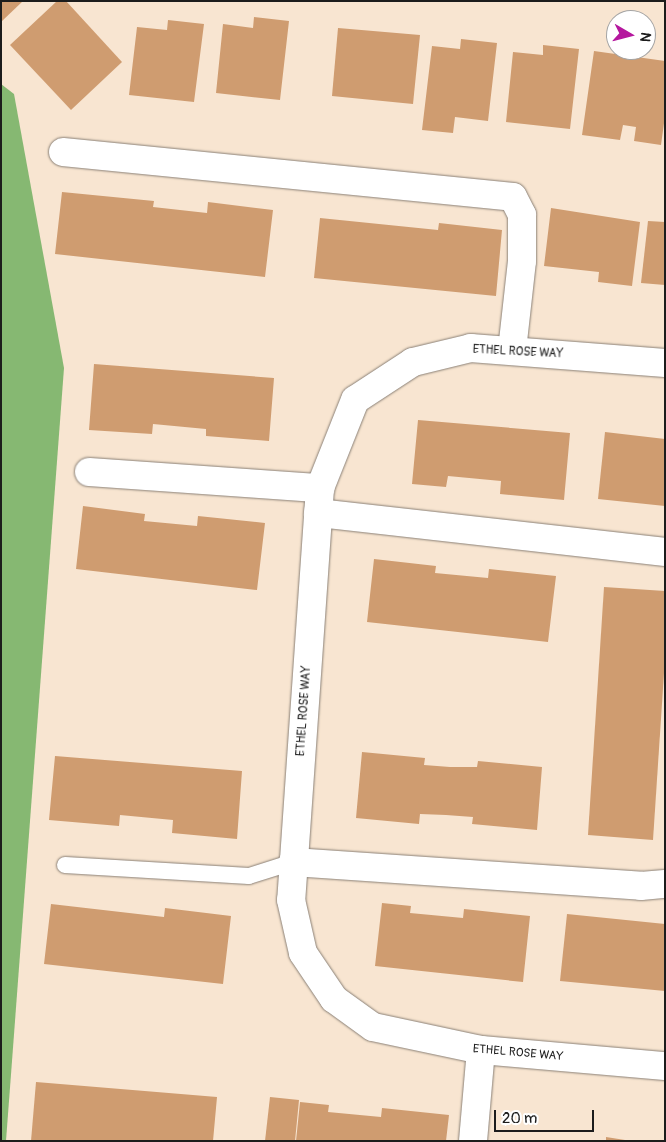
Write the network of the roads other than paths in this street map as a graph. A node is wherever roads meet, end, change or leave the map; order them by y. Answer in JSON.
{"nodes":[{"id":1,"x":63,"y":152,"type":"dead end"},
{"id":2,"x":512,"y":350,"type":"junction"},
{"id":3,"x":665,"y":363,"type":"edge"},
{"id":4,"x":89,"y":472,"type":"dead end"},
{"id":5,"x":319,"y":500,"type":"junction"},
{"id":6,"x":665,"y":552,"type":"edge"},
{"id":7,"x":293,"y":862,"type":"junction"},
{"id":8,"x":64,"y":865,"type":"dead end"},
{"id":9,"x":665,"y":884,"type":"edge"},
{"id":10,"x":481,"y":1050,"type":"junction"},
{"id":11,"x":665,"y":1066,"type":"edge"},
{"id":12,"x":473,"y":1141,"type":"edge"}],
"edges":[{"from":1,"to":2,"type":"street"},
{"from":2,"to":3,"type":"street","name":"ETHEL ROSE WAY"},
{"from":2,"to":5,"type":"street","name":"ETHEL ROSE WAY"},
{"from":4,"to":5,"type":"street"},
{"from":5,"to":6,"type":"street"},
{"from":5,"to":7,"type":"street","name":"ETHEL ROSE WAY"},
{"from":7,"to":8,"type":"lane"},
{"from":7,"to":9,"type":"street"},
{"from":7,"to":10,"type":"street","name":"ETHEL ROSE WAY"},
{"from":10,"to":11,"type":"street","name":"ETHEL ROSE WAY"},
{"from":10,"to":12,"type":"street"}]}
